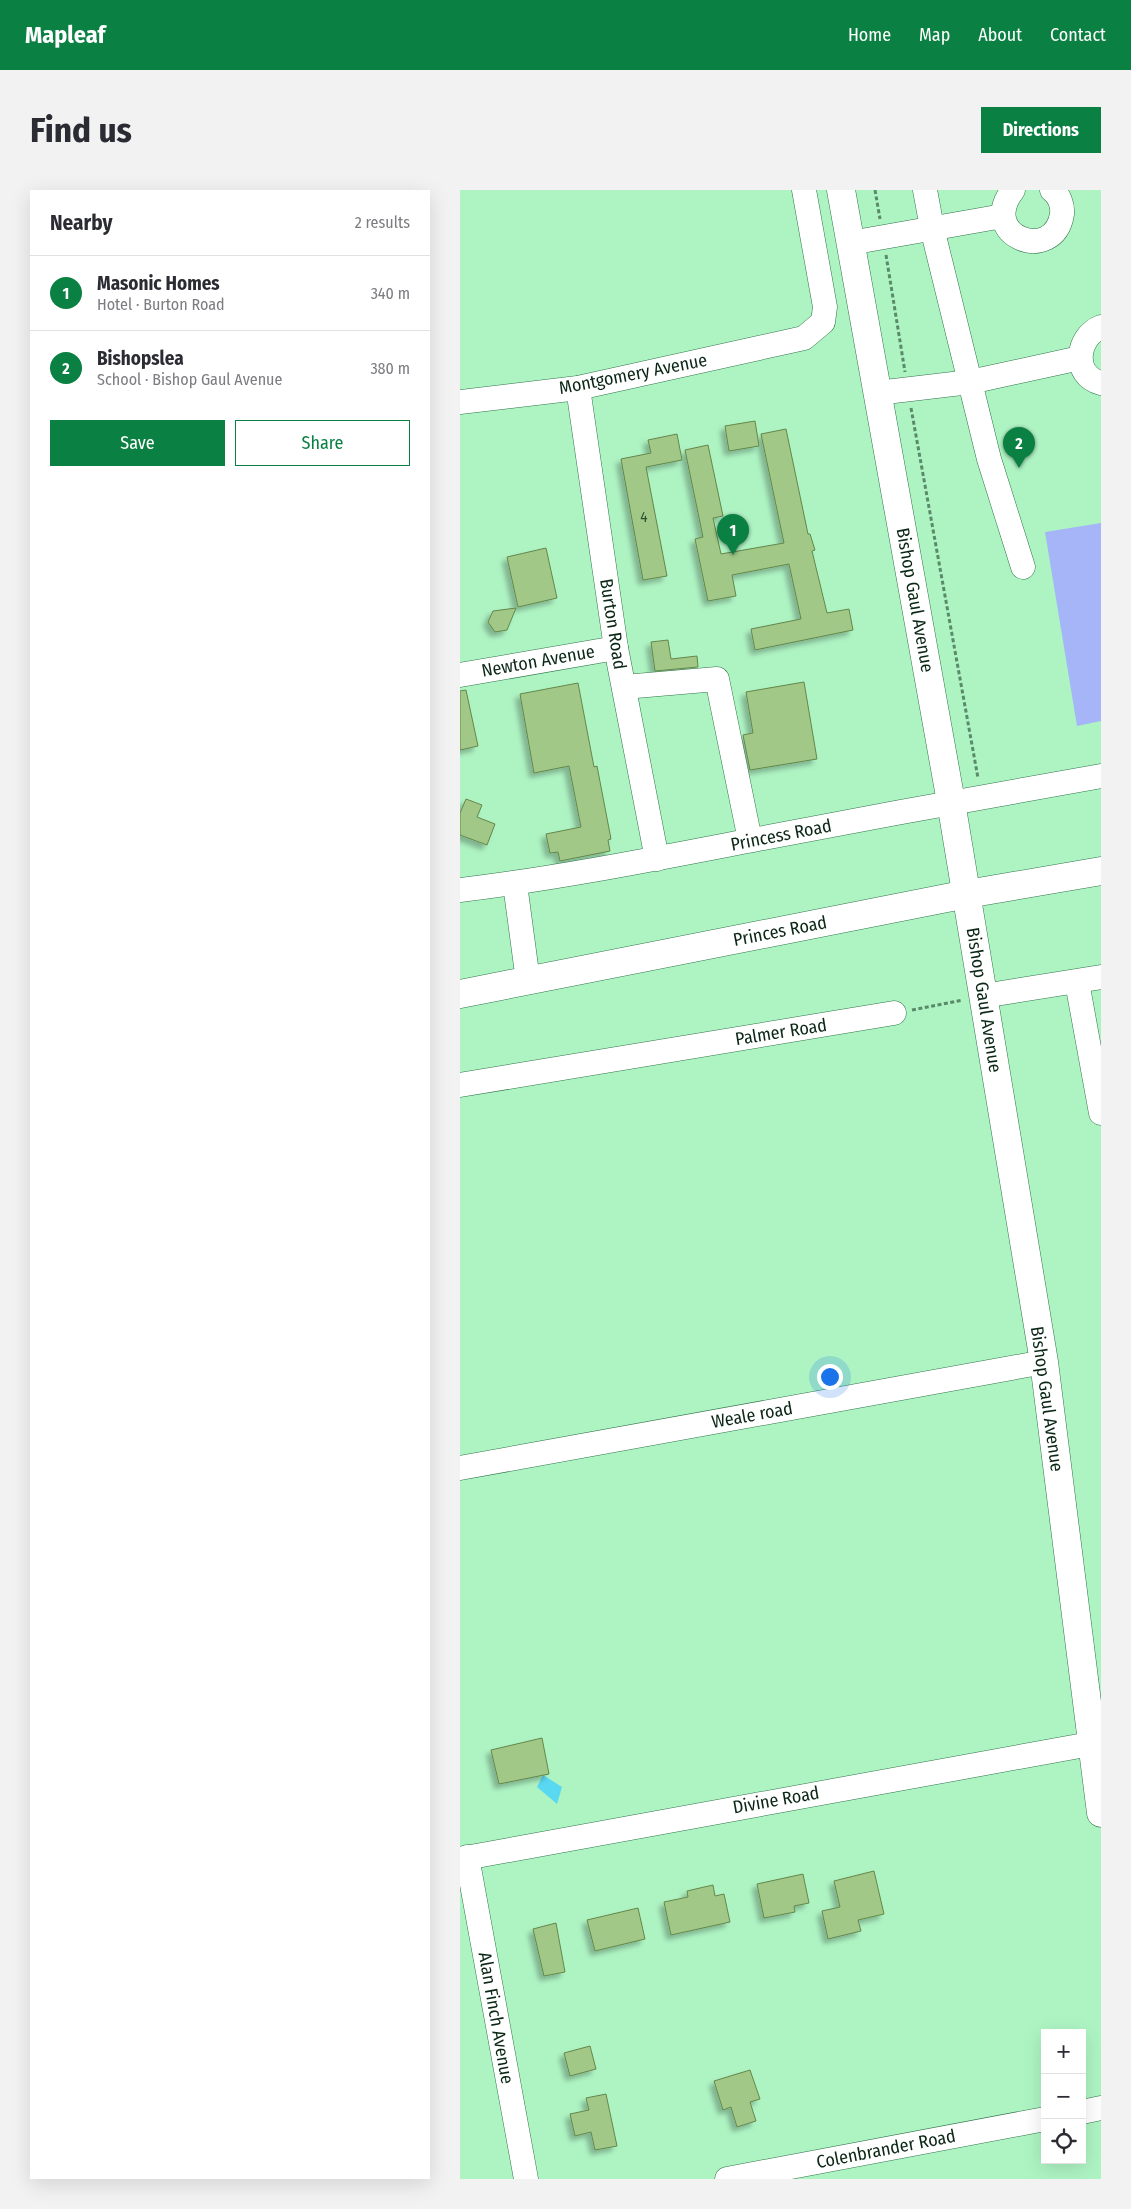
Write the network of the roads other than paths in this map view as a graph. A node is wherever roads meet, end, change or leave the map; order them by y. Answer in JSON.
{"nodes":[{"id":1,"x":804,"y":190,"type":"edge"},
{"id":2,"x":841,"y":190,"type":"edge"},
{"id":3,"x":925,"y":190,"type":"edge"},
{"id":4,"x":1013,"y":190,"type":"edge"},
{"id":5,"x":1052,"y":190,"type":"edge"},
{"id":6,"x":1003,"y":216,"type":"junction"},
{"id":7,"x":932,"y":228,"type":"junction"},
{"id":8,"x":850,"y":243,"type":"junction"},
{"id":9,"x":1101,"y":327,"type":"edge"},
{"id":10,"x":1080,"y":358,"type":"junction"},
{"id":11,"x":970,"y":382,"type":"junction"},
{"id":12,"x":1101,"y":383,"type":"edge"},
{"id":13,"x":578,"y":388,"type":"junction"},
{"id":14,"x":877,"y":393,"type":"junction"},
{"id":15,"x":460,"y":402,"type":"edge"},
{"id":16,"x":1023,"y":567,"type":"dead end"},
{"id":17,"x":616,"y":648,"type":"junction"},
{"id":18,"x":460,"y":675,"type":"edge"},
{"id":19,"x":624,"y":687,"type":"junction"},
{"id":20,"x":1101,"y":776,"type":"edge"},
{"id":21,"x":951,"y":802,"type":"junction"},
{"id":22,"x":750,"y":840,"type":"junction"},
{"id":23,"x":657,"y":859,"type":"junction"},
{"id":24,"x":1101,"y":871,"type":"edge"},
{"id":25,"x":515,"y":884,"type":"junction"},
{"id":26,"x":460,"y":890,"type":"edge"},
{"id":27,"x":967,"y":894,"type":"junction"},
{"id":28,"x":1101,"y":978,"type":"edge"},
{"id":29,"x":528,"y":981,"type":"junction"},
{"id":30,"x":1077,"y":982,"type":"junction"},
{"id":31,"x":460,"y":994,"type":"edge"},
{"id":32,"x":983,"y":996,"type":"junction"},
{"id":33,"x":894,"y":1013,"type":"road end"},
{"id":34,"x":460,"y":1085,"type":"edge"},
{"id":35,"x":1101,"y":1113,"type":"edge"},
{"id":36,"x":1044,"y":1362,"type":"junction"},
{"id":37,"x":460,"y":1468,"type":"edge"},
{"id":38,"x":1097,"y":1742,"type":"edge"},
{"id":39,"x":1101,"y":1813,"type":"edge"},
{"id":40,"x":463,"y":1858,"type":"edge"},
{"id":41,"x":1101,"y":2108,"type":"edge"},
{"id":42,"x":1086,"y":2111,"type":"edge"},
{"id":43,"x":1041,"y":2120,"type":"edge"},
{"id":44,"x":526,"y":2179,"type":"edge"},
{"id":45,"x":727,"y":2179,"type":"edge"}],
"edges":[{"from":1,"to":13,"type":"street","name":"Montgomery Avenue"},
{"from":2,"to":8,"type":"main road","name":"Bishop Gaul Avenue"},
{"from":3,"to":7,"type":"street"},
{"from":4,"to":6,"type":"street"},
{"from":5,"to":6,"type":"street"},
{"from":6,"to":7,"type":"street"},
{"from":7,"to":8,"type":"street"},
{"from":7,"to":11,"type":"street"},
{"from":8,"to":14,"type":"main road","name":"Bishop Gaul Avenue"},
{"from":9,"to":10,"type":"street"},
{"from":10,"to":11,"type":"street"},
{"from":10,"to":12,"type":"street"},
{"from":11,"to":14,"type":"street"},
{"from":11,"to":16,"type":"street"},
{"from":13,"to":15,"type":"street","name":"Montgomery Avenue"},
{"from":13,"to":17,"type":"street","name":"Burton Road"},
{"from":14,"to":21,"type":"main road","name":"Bishop Gaul Avenue"},
{"from":17,"to":18,"type":"street","name":"Newton Avenue"},
{"from":17,"to":19,"type":"street","name":"Burton Road"},
{"from":19,"to":22,"type":"street"},
{"from":19,"to":23,"type":"street","name":"Burton Road"},
{"from":20,"to":21,"type":"street","name":"Princess Road"},
{"from":21,"to":22,"type":"street","name":"Princess Road"},
{"from":21,"to":27,"type":"main road","name":"Bishop Gaul Avenue"},
{"from":22,"to":23,"type":"street","name":"Princess Road"},
{"from":23,"to":25,"type":"street","name":"Princess Road"},
{"from":24,"to":27,"type":"main road","name":"Princes Road"},
{"from":25,"to":26,"type":"street","name":"Princess Road"},
{"from":25,"to":29,"type":"street"},
{"from":27,"to":29,"type":"main road","name":"Princes Road"},
{"from":27,"to":32,"type":"main road","name":"Bishop Gaul Avenue"},
{"from":28,"to":30,"type":"street"},
{"from":29,"to":31,"type":"main road","name":"Princes Road"},
{"from":30,"to":32,"type":"street"},
{"from":30,"to":35,"type":"street"},
{"from":32,"to":36,"type":"main road","name":"Bishop Gaul Avenue"},
{"from":33,"to":34,"type":"street","name":"Palmer Road"},
{"from":36,"to":37,"type":"street","name":"Weale road"},
{"from":36,"to":38,"type":"main road","name":"Bishop Gaul Avenue"},
{"from":38,"to":39,"type":"main road","name":"Bishop Gaul Avenue"},
{"from":38,"to":40,"type":"street","name":"Divine Road"},
{"from":40,"to":44,"type":"street","name":"Alan Finch Avenue"},
{"from":41,"to":42,"type":"street"},
{"from":43,"to":45,"type":"street","name":"Colenbrander Road"}]}
